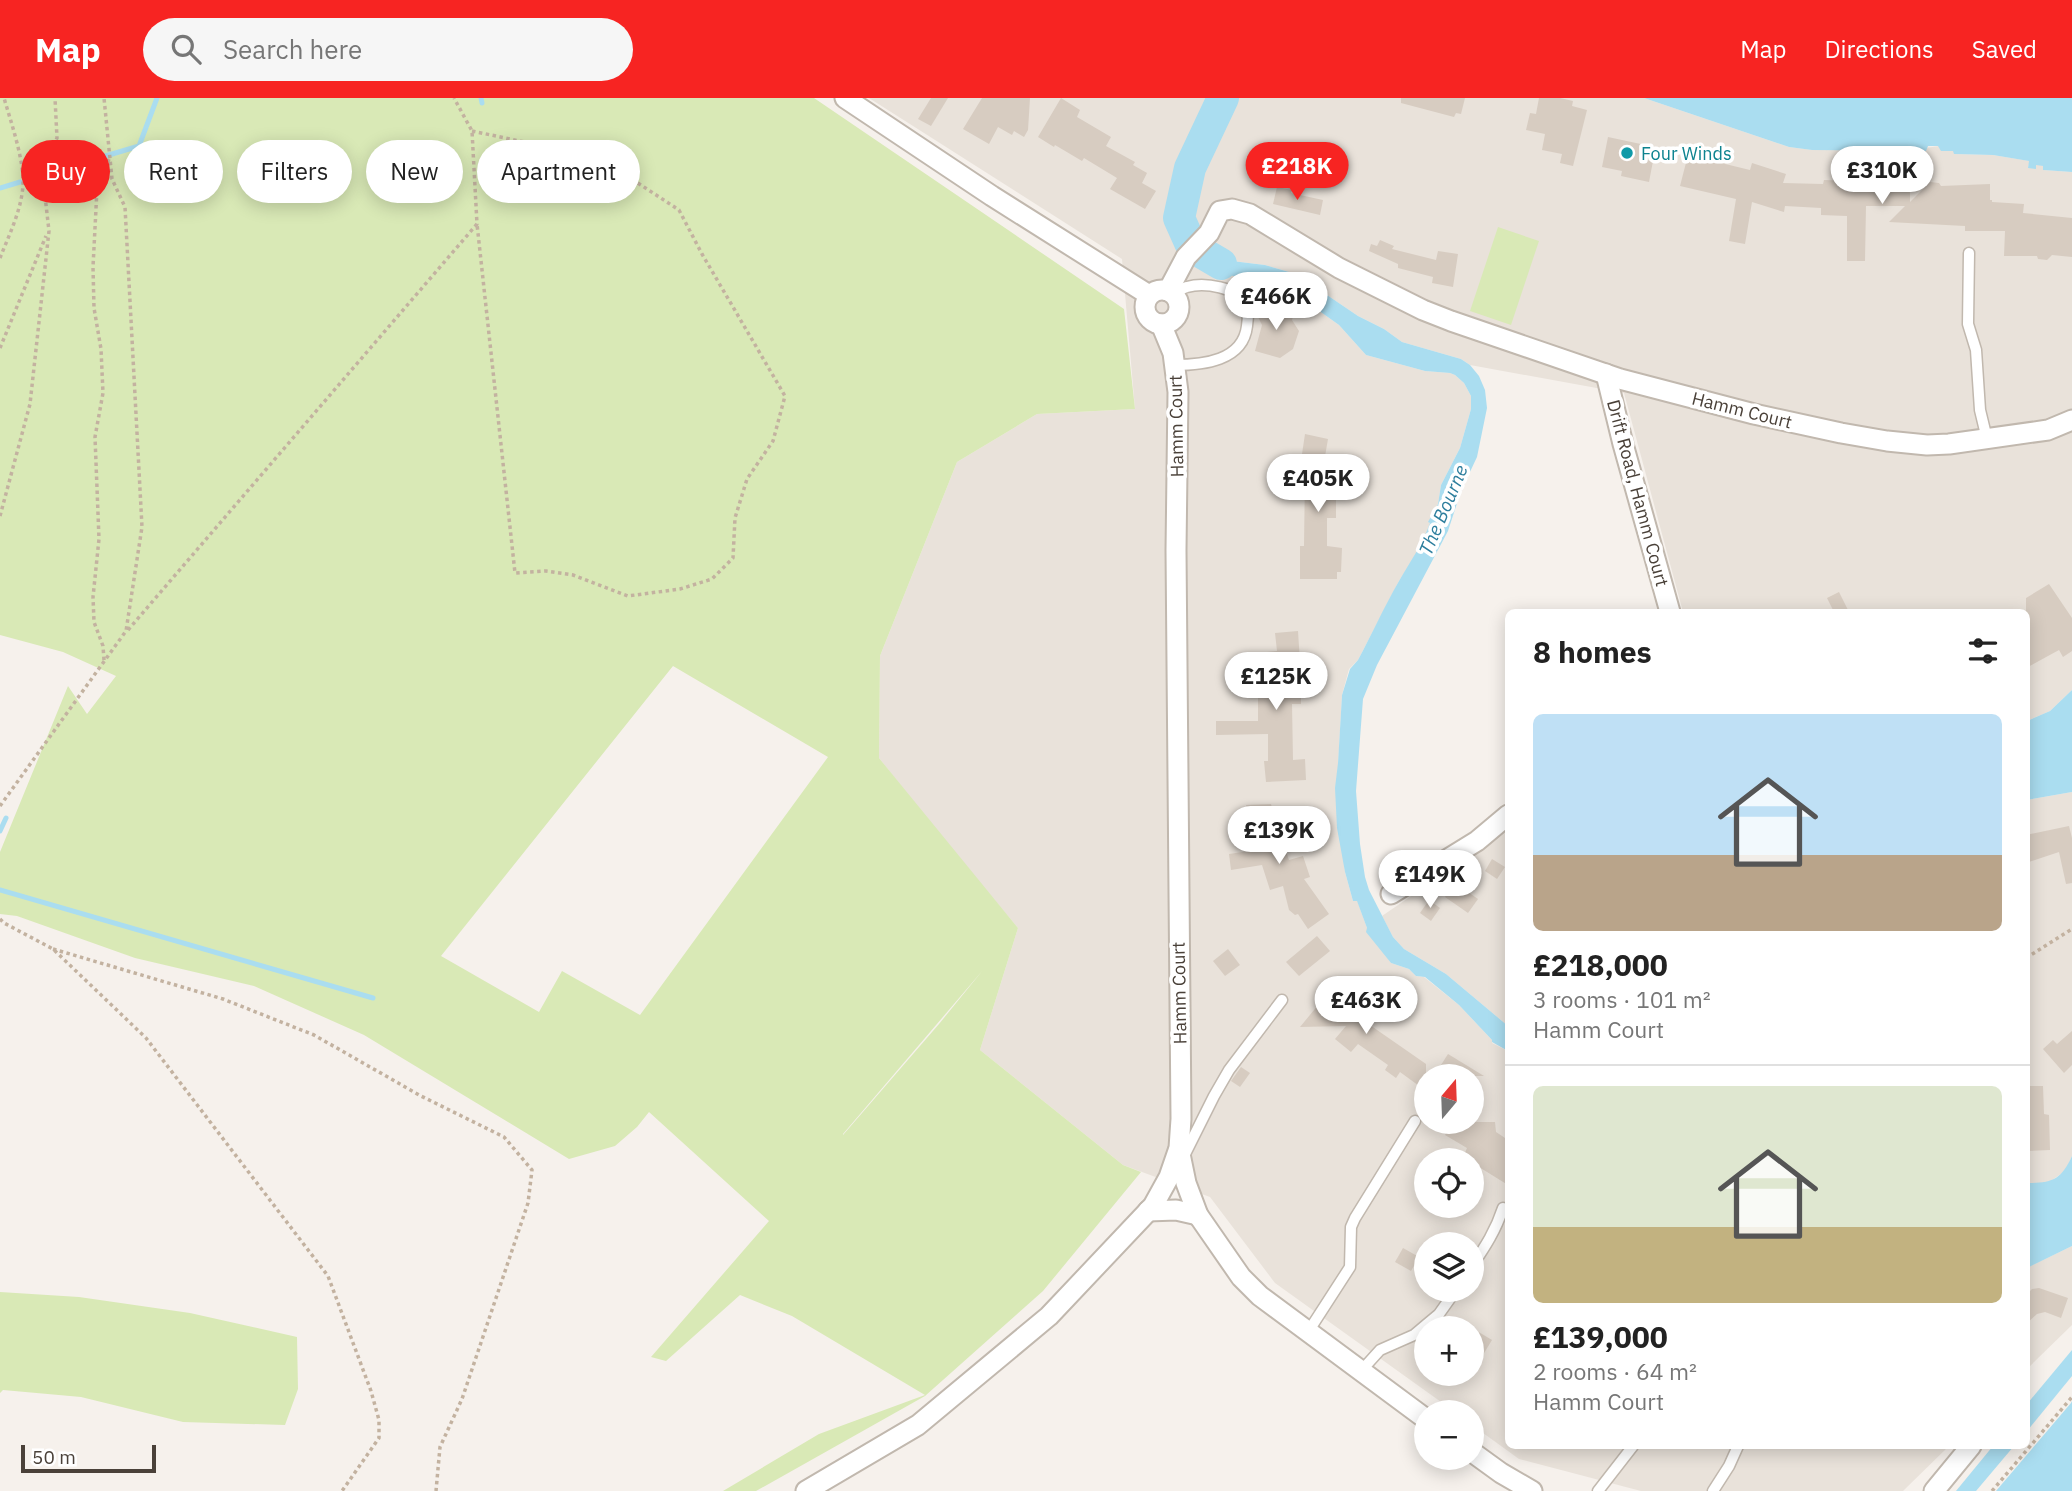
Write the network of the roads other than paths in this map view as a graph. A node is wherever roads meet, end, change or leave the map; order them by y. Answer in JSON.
{"nodes":[{"id":1,"x":845,"y":98,"type":"edge"},
{"id":2,"x":1969,"y":253,"type":"dead end"},
{"id":3,"x":1163,"y":293,"type":"junction"},
{"id":4,"x":1161,"y":324,"type":"junction"},
{"id":5,"x":1174,"y":365,"type":"junction"},
{"id":6,"x":1606,"y":374,"type":"junction"},
{"id":7,"x":2072,"y":420,"type":"edge"},
{"id":8,"x":1987,"y":439,"type":"junction"},
{"id":9,"x":1669,"y":609,"type":"edge"},
{"id":10,"x":1505,"y":818,"type":"edge"},
{"id":11,"x":1391,"y":894,"type":"dead end"},
{"id":12,"x":1282,"y":1000,"type":"dead end"},
{"id":13,"x":1414,"y":1123,"type":"edge"},
{"id":14,"x":1180,"y":1155,"type":"junction"},
{"id":15,"x":1503,"y":1208,"type":"dead end"},
{"id":16,"x":1148,"y":1211,"type":"junction"},
{"id":17,"x":1198,"y":1215,"type":"junction"},
{"id":18,"x":1484,"y":1248,"type":"edge"},
{"id":19,"x":1448,"y":1302,"type":"edge"},
{"id":20,"x":1308,"y":1332,"type":"junction"},
{"id":21,"x":1361,"y":1371,"type":"junction"},
{"id":22,"x":1414,"y":1410,"type":"edge"},
{"id":23,"x":1631,"y":1449,"type":"edge"},
{"id":24,"x":1737,"y":1449,"type":"edge"},
{"id":25,"x":1969,"y":1449,"type":"edge"},
{"id":26,"x":1484,"y":1461,"type":"edge"},
{"id":27,"x":806,"y":1491,"type":"edge"},
{"id":28,"x":1532,"y":1491,"type":"edge"},
{"id":29,"x":1598,"y":1491,"type":"edge"},
{"id":30,"x":1713,"y":1491,"type":"edge"},
{"id":31,"x":1934,"y":1491,"type":"edge"}],
"edges":[{"from":1,"to":3,"type":"street"},
{"from":2,"to":8,"type":"lane"},
{"from":3,"to":4,"type":"street"},
{"from":3,"to":4,"type":"street"},
{"from":3,"to":5,"type":"lane"},
{"from":3,"to":6,"type":"street","name":"Hamm Court"},
{"from":4,"to":5,"type":"street","name":"Hamm Court"},
{"from":5,"to":14,"type":"street","name":"Hamm Court"},
{"from":6,"to":8,"type":"street","name":"Hamm Court"},
{"from":6,"to":9,"type":"street","name":"Drift Road, Hamm Court"},
{"from":7,"to":8,"type":"street","name":"Hamm Court"},
{"from":10,"to":11,"type":"street"},
{"from":12,"to":14,"type":"lane"},
{"from":13,"to":20,"type":"lane"},
{"from":14,"to":16,"type":"street","name":"Hamm Court"},
{"from":14,"to":17,"type":"street"},
{"from":15,"to":18,"type":"lane"},
{"from":16,"to":17,"type":"street"},
{"from":16,"to":27,"type":"street","name":"Hamm Court"},
{"from":17,"to":20,"type":"street"},
{"from":19,"to":21,"type":"lane"},
{"from":20,"to":21,"type":"street"},
{"from":21,"to":22,"type":"street"},
{"from":23,"to":29,"type":"lane"},
{"from":24,"to":30,"type":"lane"},
{"from":25,"to":31,"type":"street"},
{"from":26,"to":28,"type":"street"}]}
